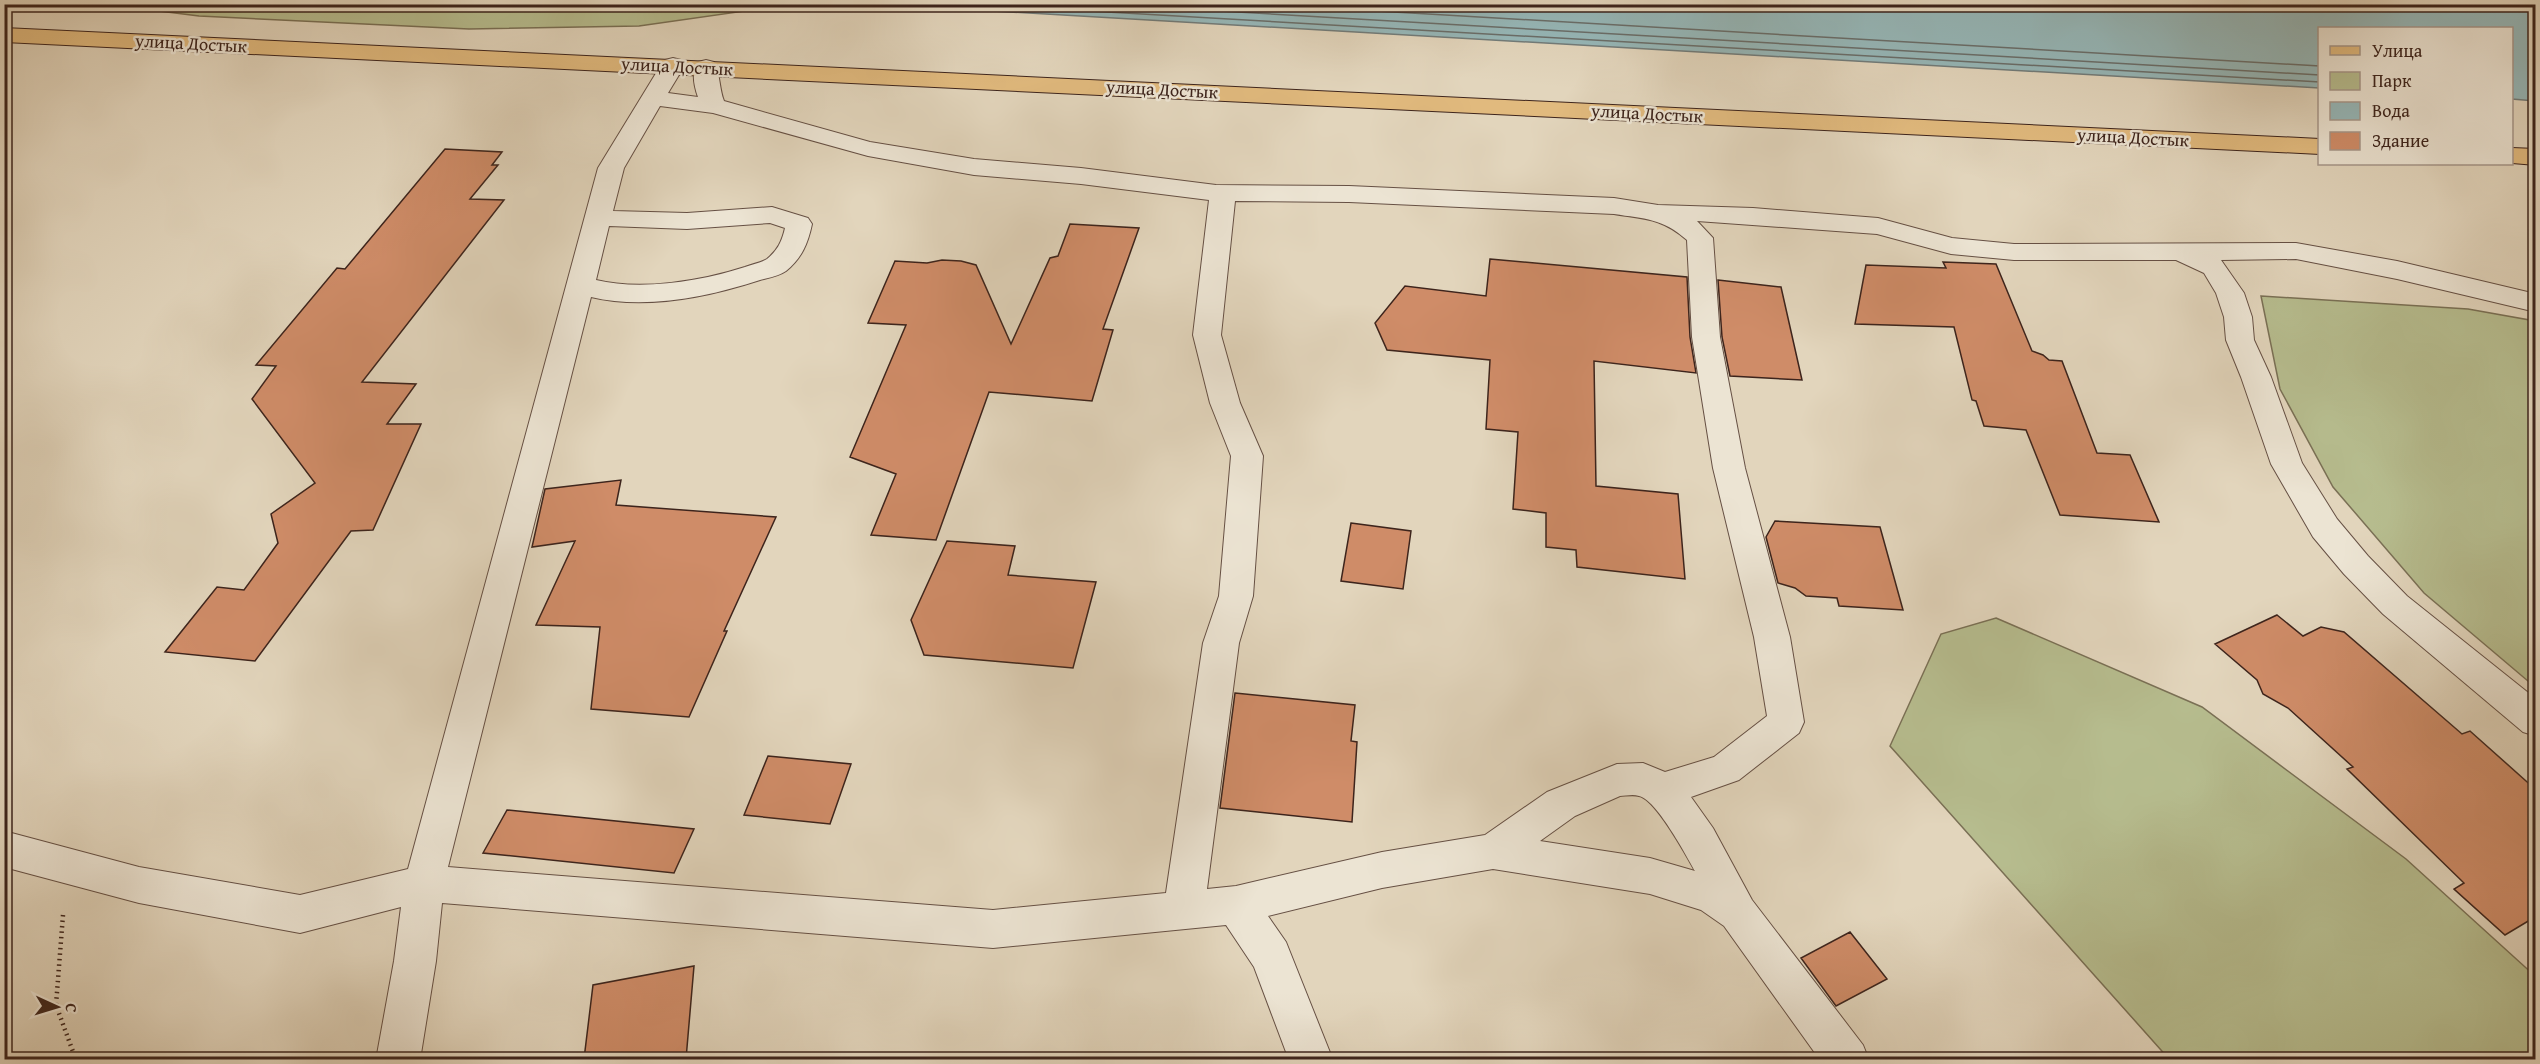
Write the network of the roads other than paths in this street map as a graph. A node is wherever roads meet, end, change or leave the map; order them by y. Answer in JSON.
{"nodes":[{"id":1,"x":4,"y":34,"type":"edge"},
{"id":2,"x":673,"y":65,"type":"junction"},
{"id":3,"x":706,"y":67,"type":"junction"},
{"id":4,"x":653,"y":98,"type":"junction"},
{"id":5,"x":715,"y":106,"type":"junction"},
{"id":6,"x":2318,"y":147,"type":"edge"},
{"id":7,"x":2513,"y":156,"type":"edge"},
{"id":8,"x":2535,"y":157,"type":"edge"},
{"id":9,"x":1223,"y":193,"type":"junction"},
{"id":10,"x":1653,"y":212,"type":"junction"},
{"id":11,"x":598,"y":218,"type":"junction"},
{"id":12,"x":2179,"y":251,"type":"junction"},
{"id":13,"x":580,"y":285,"type":"junction"},
{"id":14,"x":2535,"y":303,"type":"edge"},
{"id":15,"x":2535,"y":721,"type":"edge"},
{"id":16,"x":1663,"y":789,"type":"junction"},
{"id":17,"x":4,"y":849,"type":"edge"},
{"id":18,"x":1493,"y":851,"type":"junction"},
{"id":19,"x":424,"y":883,"type":"junction"},
{"id":20,"x":1236,"y":905,"type":"junction"},
{"id":21,"x":1184,"y":910,"type":"junction"},
{"id":22,"x":1738,"y":913,"type":"junction"},
{"id":23,"x":398,"y":1059,"type":"edge"},
{"id":24,"x":1311,"y":1059,"type":"edge"},
{"id":25,"x":1847,"y":1059,"type":"edge"}],
"edges":[{"from":1,"to":2,"type":"main road","name":"улица Достык"},
{"from":2,"to":3,"type":"main road","name":"улица Достык"},
{"from":2,"to":4,"type":"street"},
{"from":3,"to":5,"type":"street"},
{"from":3,"to":6,"type":"main road","name":"улица Достык"},
{"from":4,"to":5,"type":"street"},
{"from":4,"to":11,"type":"street"},
{"from":5,"to":9,"type":"street"},
{"from":7,"to":8,"type":"main road"},
{"from":9,"to":10,"type":"street"},
{"from":9,"to":21,"type":"street"},
{"from":10,"to":12,"type":"street"},
{"from":10,"to":16,"type":"street"},
{"from":11,"to":13,"type":"street"},
{"from":11,"to":13,"type":"street"},
{"from":12,"to":14,"type":"street"},
{"from":12,"to":15,"type":"street"},
{"from":13,"to":19,"type":"street"},
{"from":16,"to":18,"type":"street"},
{"from":16,"to":22,"type":"street"},
{"from":17,"to":19,"type":"street"},
{"from":18,"to":20,"type":"street"},
{"from":18,"to":22,"type":"street"},
{"from":19,"to":21,"type":"street"},
{"from":19,"to":23,"type":"street"},
{"from":20,"to":21,"type":"street"},
{"from":20,"to":24,"type":"street"},
{"from":22,"to":25,"type":"street"}]}
